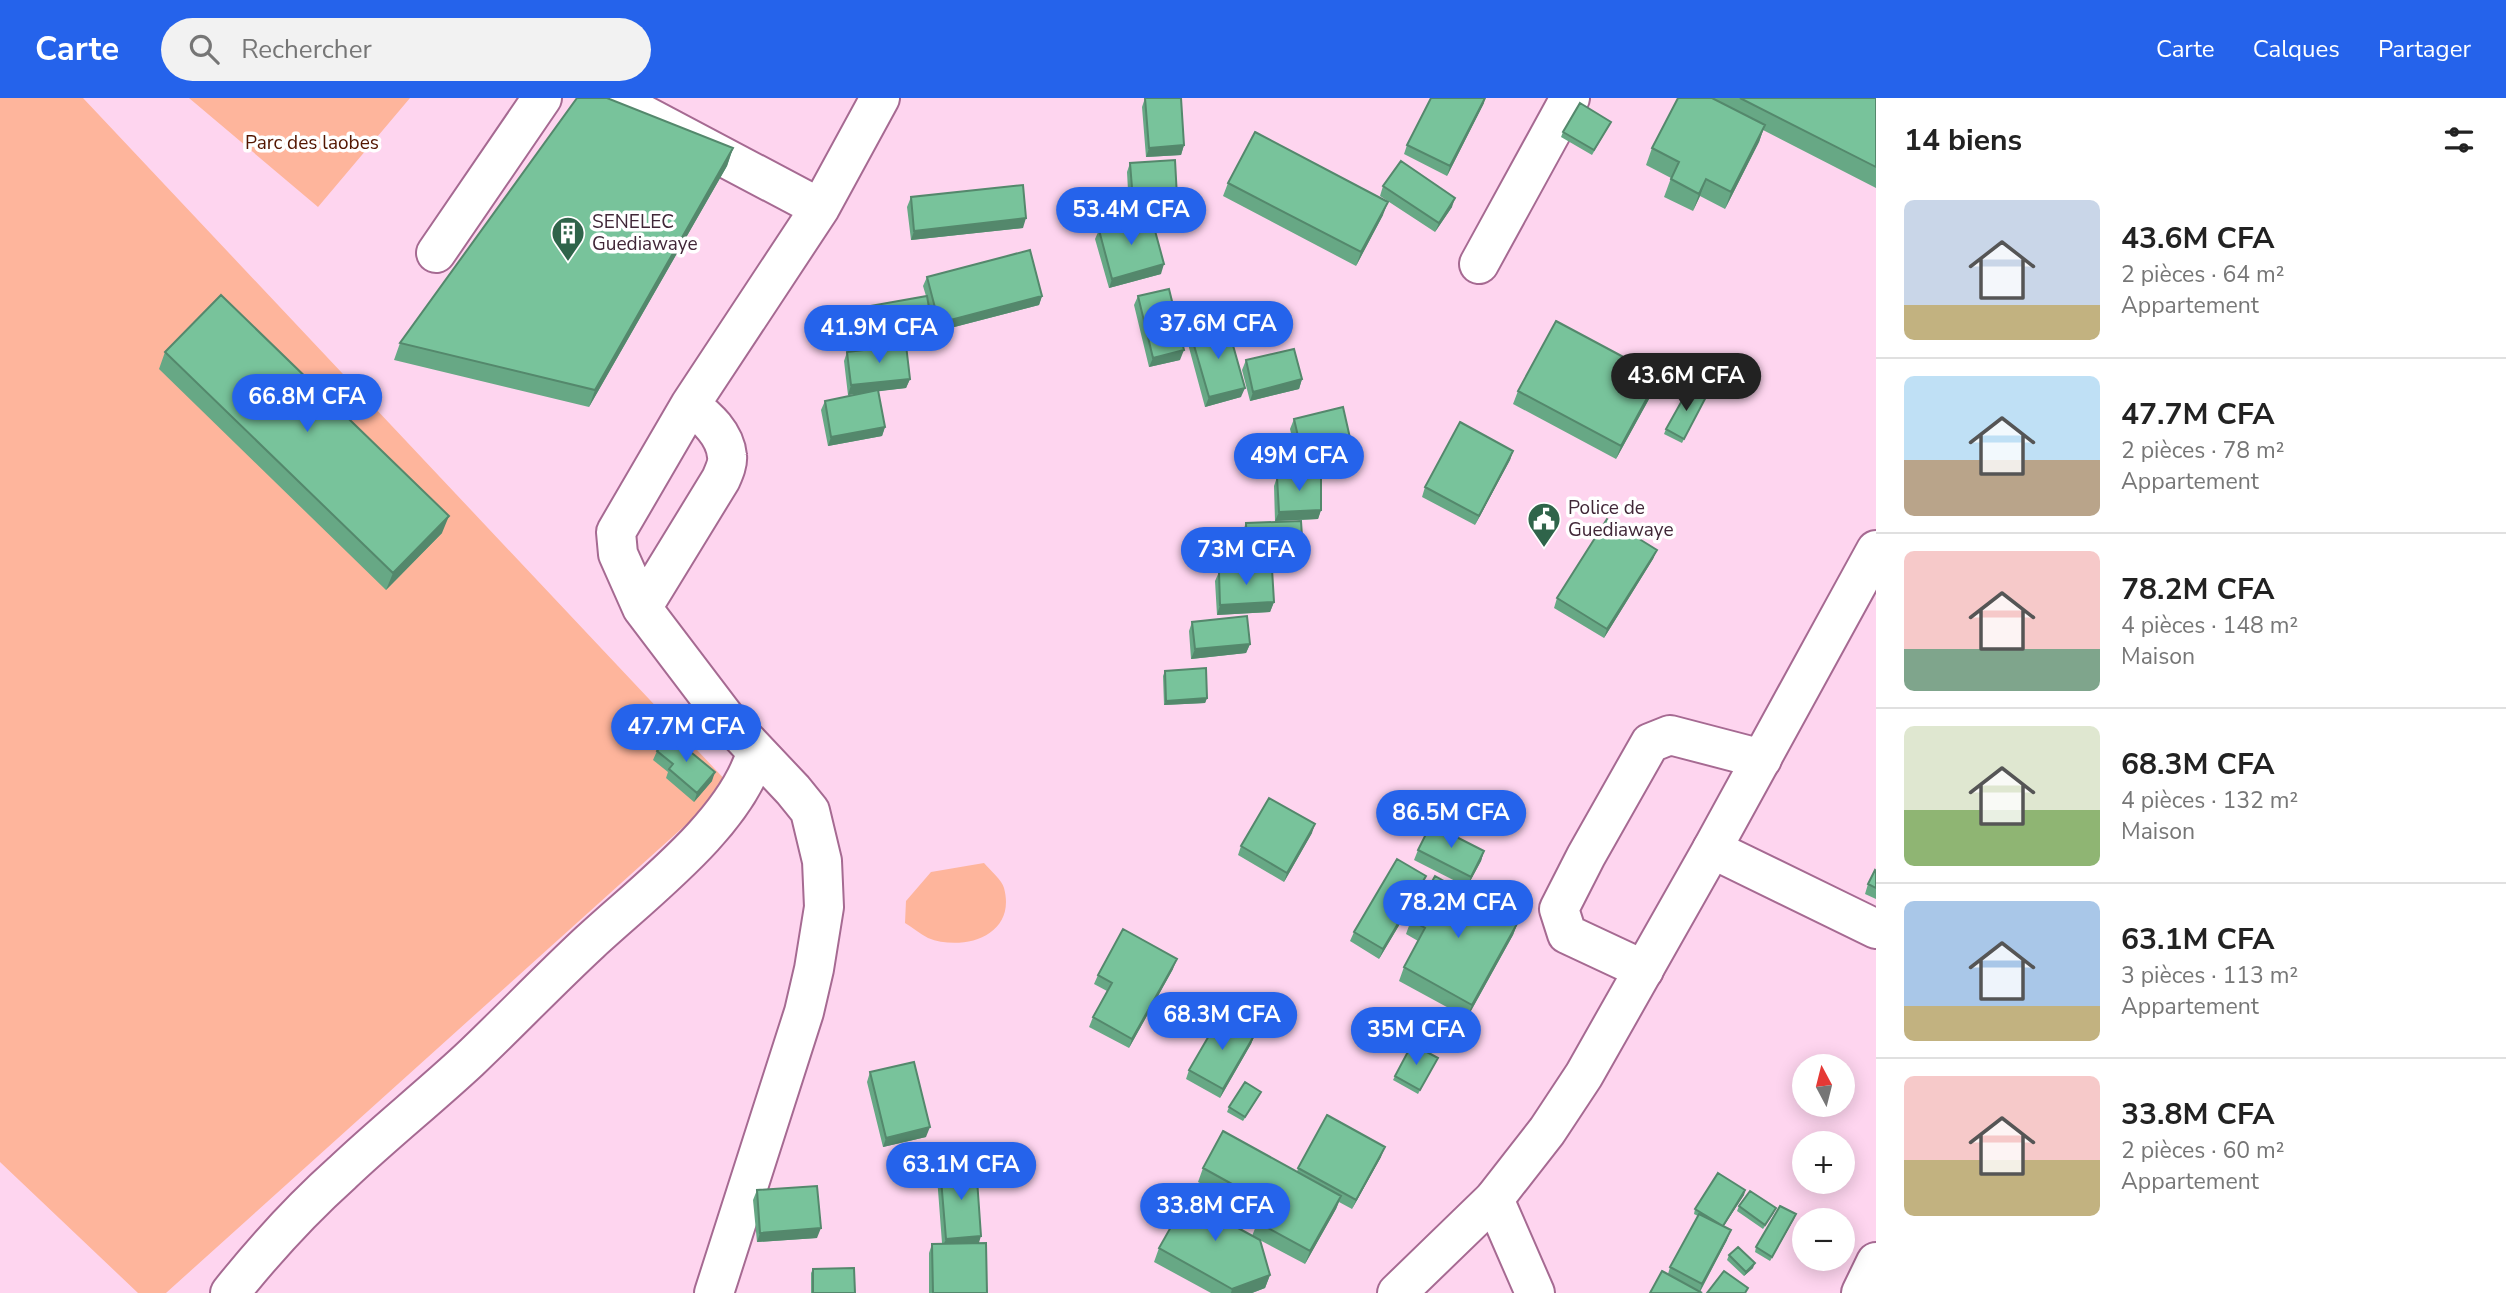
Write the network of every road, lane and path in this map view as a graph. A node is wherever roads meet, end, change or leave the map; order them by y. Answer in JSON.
{"nodes":[{"id":1,"x":542,"y":98,"type":"edge"},
{"id":2,"x":612,"y":98,"type":"edge"},
{"id":3,"x":880,"y":98,"type":"edge"},
{"id":4,"x":1570,"y":98,"type":"edge"},
{"id":5,"x":820,"y":208,"type":"junction"},
{"id":6,"x":436,"y":253,"type":"dead end"},
{"id":7,"x":1479,"y":264,"type":"dead end"},
{"id":8,"x":690,"y":405,"type":"junction"},
{"id":9,"x":1876,"y":550,"type":"edge"},
{"id":10,"x":642,"y":608,"type":"junction"},
{"id":11,"x":756,"y":753,"type":"junction"},
{"id":12,"x":1762,"y":759,"type":"junction"},
{"id":13,"x":1712,"y":849,"type":"junction"},
{"id":14,"x":1876,"y":929,"type":"edge"},
{"id":15,"x":1644,"y":970,"type":"junction"},
{"id":16,"x":1494,"y":1199,"type":"junction"},
{"id":17,"x":1876,"y":1262,"type":"edge"},
{"id":18,"x":230,"y":1293,"type":"edge"},
{"id":19,"x":714,"y":1293,"type":"edge"},
{"id":20,"x":1397,"y":1293,"type":"edge"},
{"id":21,"x":1535,"y":1293,"type":"edge"},
{"id":22,"x":1861,"y":1293,"type":"edge"}],
"edges":[{"from":1,"to":6,"type":"main road"},
{"from":2,"to":5,"type":"main road"},
{"from":3,"to":5,"type":"main road"},
{"from":4,"to":7,"type":"main road"},
{"from":5,"to":8,"type":"main road"},
{"from":8,"to":10,"type":"main road"},
{"from":8,"to":10,"type":"main road"},
{"from":9,"to":12,"type":"main road"},
{"from":10,"to":11,"type":"main road"},
{"from":11,"to":18,"type":"main road"},
{"from":11,"to":19,"type":"main road"},
{"from":12,"to":13,"type":"main road"},
{"from":12,"to":15,"type":"main road"},
{"from":13,"to":14,"type":"main road"},
{"from":13,"to":15,"type":"main road"},
{"from":15,"to":16,"type":"main road"},
{"from":16,"to":20,"type":"main road"},
{"from":16,"to":21,"type":"main road"},
{"from":17,"to":22,"type":"main road"}]}
